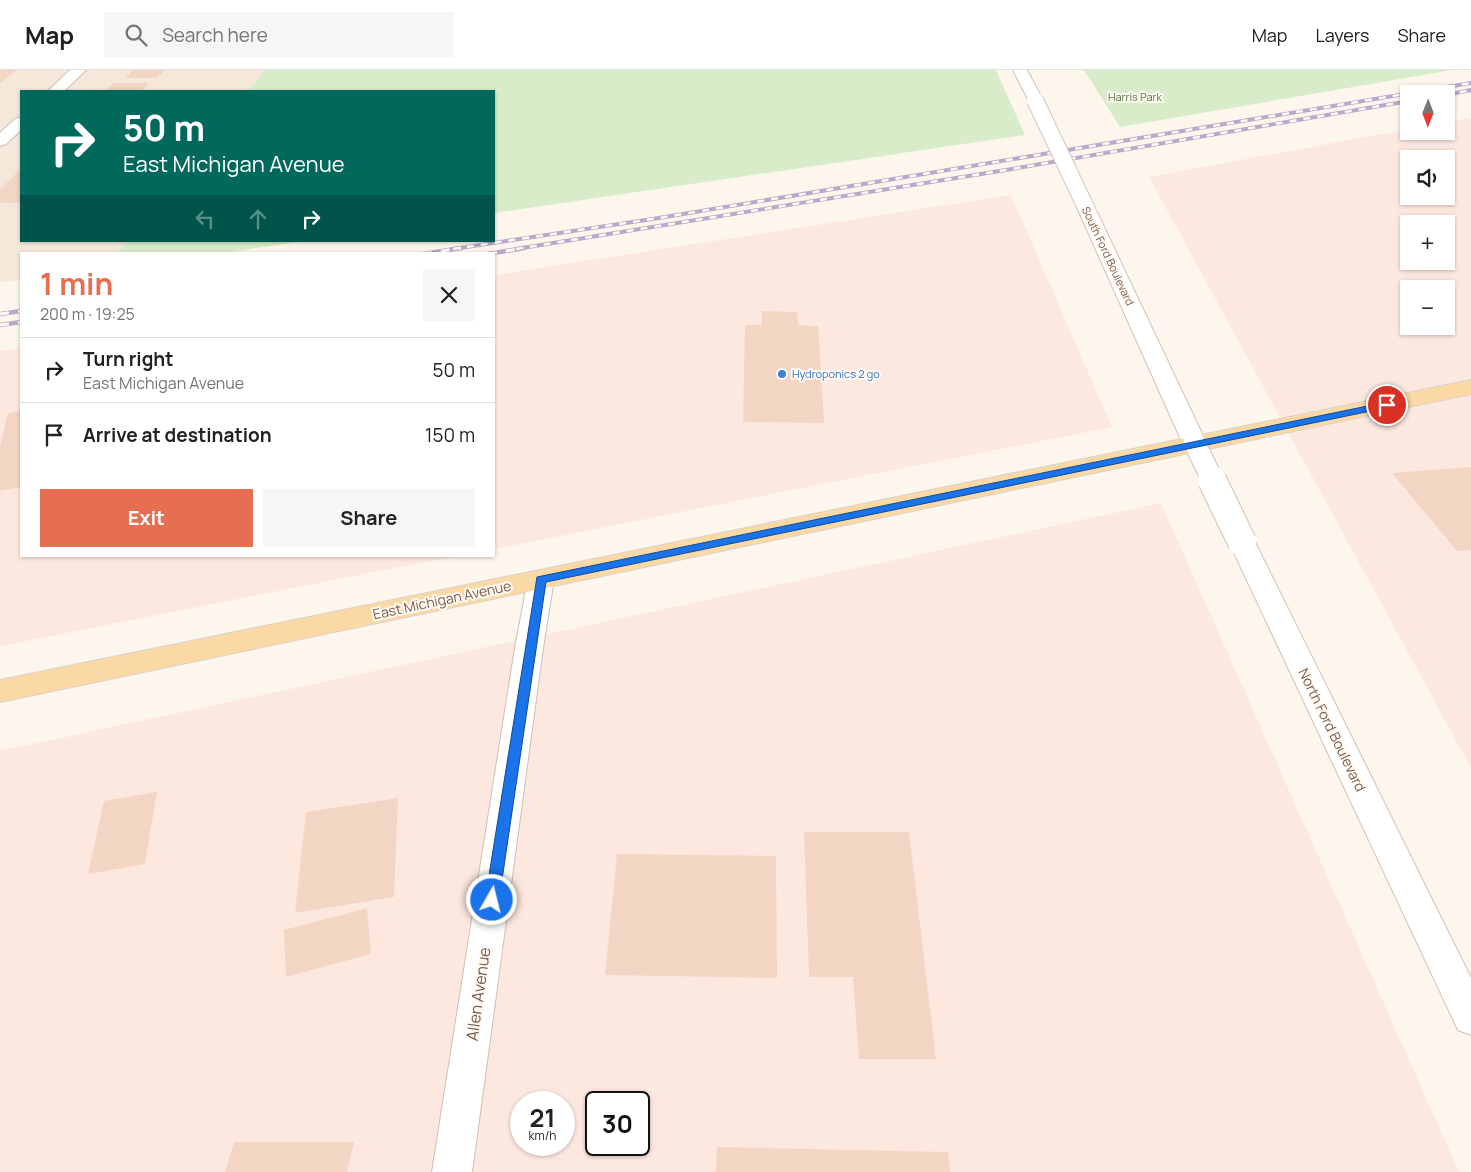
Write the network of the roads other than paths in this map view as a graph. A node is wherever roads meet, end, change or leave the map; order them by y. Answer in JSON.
{"nodes":[{"id":1,"x":79,"y":70,"type":"edge"},
{"id":2,"x":1020,"y":70,"type":"edge"},
{"id":3,"x":56,"y":90,"type":"edge"},
{"id":4,"x":20,"y":123,"type":"edge"},
{"id":5,"x":0,"y":140,"type":"edge"},
{"id":6,"x":1471,"y":387,"type":"edge"},
{"id":7,"x":1194,"y":442,"type":"joint"},
{"id":8,"x":541,"y":579,"type":"junction"},
{"id":9,"x":0,"y":691,"type":"edge"},
{"id":10,"x":1471,"y":1017,"type":"edge"},
{"id":11,"x":452,"y":1172,"type":"edge"}],
"edges":[{"from":1,"to":3,"type":"main road"},
{"from":2,"to":7,"type":"main road","name":"South Ford Boulevard","bridge":true},
{"from":4,"to":5,"type":"main road"},
{"from":6,"to":8,"type":"main road","name":"East Michigan Avenue"},
{"from":7,"to":10,"type":"main road","name":"North Ford Boulevard","bridge":true},
{"from":8,"to":9,"type":"main road","name":"East Michigan Avenue"},
{"from":8,"to":11,"type":"main road","name":"Allen Avenue"}]}
